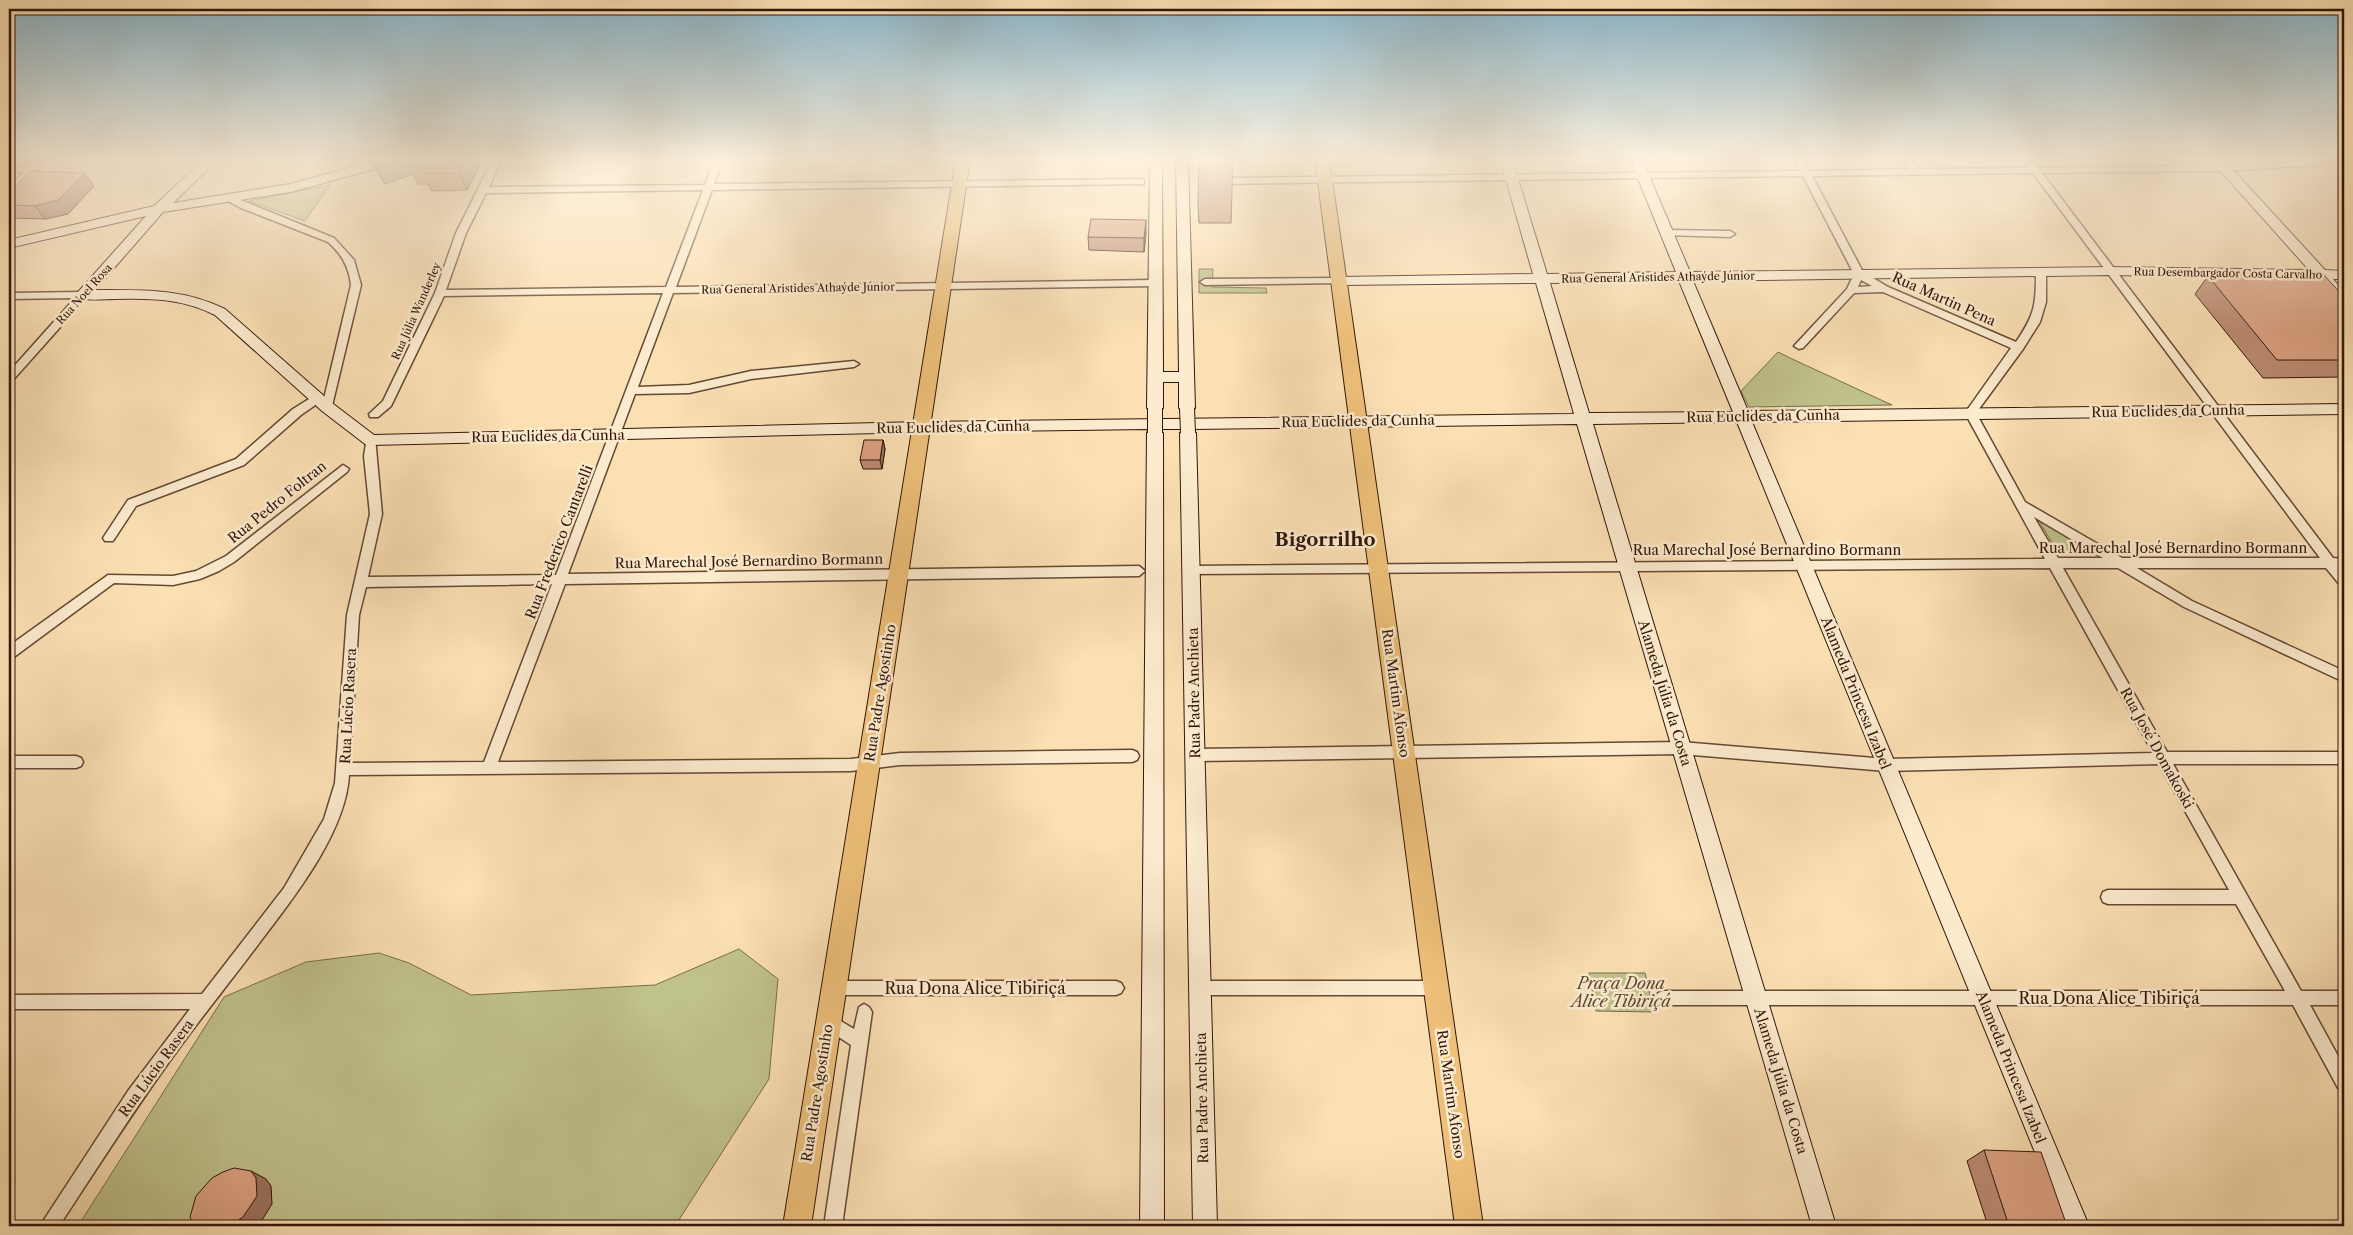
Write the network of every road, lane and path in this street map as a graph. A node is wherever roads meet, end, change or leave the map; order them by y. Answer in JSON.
{"nodes":[{"id":1,"x":126,"y":217,"type":"edge"},
{"id":2,"x":152,"y":217,"type":"edge"},
{"id":3,"x":275,"y":217,"type":"edge"},
{"id":4,"x":469,"y":217,"type":"edge"},
{"id":5,"x":698,"y":217,"type":"edge"},
{"id":6,"x":954,"y":217,"type":"edge"},
{"id":7,"x":1156,"y":217,"type":"edge"},
{"id":8,"x":1183,"y":217,"type":"edge"},
{"id":9,"x":1330,"y":217,"type":"edge"},
{"id":10,"x":1524,"y":217,"type":"edge"},
{"id":11,"x":1659,"y":217,"type":"edge"},
{"id":12,"x":1829,"y":217,"type":"edge"},
{"id":13,"x":2070,"y":217,"type":"edge"},
{"id":14,"x":2268,"y":217,"type":"edge"},
{"id":15,"x":1666,"y":233,"type":"junction"},
{"id":16,"x":1730,"y":234,"type":"dead end"},
{"id":17,"x":9,"y":244,"type":"edge"},
{"id":18,"x":2111,"y":271,"type":"junction"},
{"id":19,"x":2041,"y":272,"type":"junction"},
{"id":20,"x":1859,"y":274,"type":"junction"},
{"id":21,"x":2344,"y":275,"type":"edge"},
{"id":22,"x":1684,"y":276,"type":"junction"},
{"id":23,"x":2322,"y":276,"type":"junction"},
{"id":24,"x":1542,"y":278,"type":"junction"},
{"id":25,"x":1339,"y":281,"type":"junction"},
{"id":26,"x":1205,"y":282,"type":"dead end"},
{"id":27,"x":1156,"y":283,"type":"junction"},
{"id":28,"x":943,"y":286,"type":"junction"},
{"id":29,"x":670,"y":289,"type":"junction"},
{"id":30,"x":1884,"y":289,"type":"junction"},
{"id":31,"x":1851,"y":290,"type":"junction"},
{"id":32,"x":440,"y":293,"type":"junction"},
{"id":33,"x":83,"y":295,"type":"junction"},
{"id":34,"x":9,"y":296,"type":"edge"},
{"id":35,"x":2344,"y":300,"type":"edge"},
{"id":36,"x":1799,"y":346,"type":"dead end"},
{"id":37,"x":2019,"y":347,"type":"junction"},
{"id":38,"x":854,"y":364,"type":"dead end"},
{"id":39,"x":1155,"y":377,"type":"junction"},
{"id":40,"x":1187,"y":377,"type":"junction"},
{"id":41,"x":9,"y":378,"type":"edge"},
{"id":42,"x":632,"y":391,"type":"junction"},
{"id":43,"x":322,"y":402,"type":"junction"},
{"id":44,"x":2344,"y":409,"type":"edge"},
{"id":45,"x":2216,"y":411,"type":"junction"},
{"id":46,"x":1970,"y":413,"type":"junction"},
{"id":47,"x":374,"y":414,"type":"dead end"},
{"id":48,"x":1742,"y":416,"type":"junction"},
{"id":49,"x":1583,"y":418,"type":"junction"},
{"id":50,"x":1359,"y":421,"type":"junction"},
{"id":51,"x":921,"y":427,"type":"junction"},
{"id":52,"x":616,"y":434,"type":"junction"},
{"id":53,"x":371,"y":440,"type":"junction"},
{"id":54,"x":343,"y":469,"type":"dead end"},
{"id":55,"x":2021,"y":503,"type":"junction"},
{"id":56,"x":109,"y":538,"type":"dead end"},
{"id":57,"x":2054,"y":563,"type":"junction"},
{"id":58,"x":2116,"y":563,"type":"junction"},
{"id":59,"x":2330,"y":563,"type":"junction"},
{"id":60,"x":2344,"y":563,"type":"edge"},
{"id":61,"x":1804,"y":565,"type":"junction"},
{"id":62,"x":1628,"y":567,"type":"junction"},
{"id":63,"x":1379,"y":569,"type":"junction"},
{"id":64,"x":1191,"y":570,"type":"junction"},
{"id":65,"x":1139,"y":571,"type":"dead end"},
{"id":66,"x":898,"y":574,"type":"junction"},
{"id":67,"x":561,"y":579,"type":"junction"},
{"id":68,"x":359,"y":582,"type":"junction"},
{"id":69,"x":2344,"y":582,"type":"edge"},
{"id":70,"x":9,"y":653,"type":"edge"},
{"id":71,"x":2344,"y":677,"type":"edge"},
{"id":72,"x":1682,"y":748,"type":"junction"},
{"id":73,"x":1404,"y":752,"type":"junction"},
{"id":74,"x":1195,"y":755,"type":"junction"},
{"id":75,"x":1132,"y":756,"type":"dead end"},
{"id":76,"x":2163,"y":758,"type":"junction"},
{"id":77,"x":2344,"y":758,"type":"edge"},
{"id":78,"x":9,"y":762,"type":"edge"},
{"id":79,"x":76,"y":762,"type":"dead end"},
{"id":80,"x":869,"y":763,"type":"junction"},
{"id":81,"x":1886,"y":765,"type":"junction"},
{"id":82,"x":344,"y":768,"type":"junction"},
{"id":83,"x":490,"y":768,"type":"junction"},
{"id":84,"x":2108,"y":897,"type":"dead end"},
{"id":85,"x":2241,"y":897,"type":"junction"},
{"id":86,"x":834,"y":988,"type":"junction"},
{"id":87,"x":1116,"y":988,"type":"dead end"},
{"id":88,"x":1200,"y":988,"type":"junction"},
{"id":89,"x":1436,"y":988,"type":"junction"},
{"id":90,"x":1663,"y":998,"type":"dead end"},
{"id":91,"x":1756,"y":998,"type":"junction"},
{"id":92,"x":1983,"y":998,"type":"junction"},
{"id":93,"x":2297,"y":998,"type":"junction"},
{"id":94,"x":2344,"y":998,"type":"edge"},
{"id":95,"x":205,"y":1001,"type":"junction"},
{"id":96,"x":9,"y":1002,"type":"edge"},
{"id":97,"x":864,"y":1012,"type":"dead end"},
{"id":98,"x":829,"y":1022,"type":"junction"},
{"id":99,"x":860,"y":1042,"type":"junction"},
{"id":100,"x":2344,"y":1082,"type":"edge"},
{"id":101,"x":831,"y":1224,"type":"edge"},
{"id":102,"x":49,"y":1226,"type":"edge"},
{"id":103,"x":797,"y":1226,"type":"edge"},
{"id":104,"x":1152,"y":1226,"type":"edge"},
{"id":105,"x":1205,"y":1226,"type":"edge"},
{"id":106,"x":1469,"y":1226,"type":"edge"},
{"id":107,"x":1824,"y":1226,"type":"edge"},
{"id":108,"x":2077,"y":1226,"type":"edge"}],
"edges":[{"from":1,"to":17,"type":"street"},
{"from":2,"to":33,"type":"street","name":"Rua Noel Rosa"},
{"from":3,"to":43,"type":"street"},
{"from":4,"to":32,"type":"street","name":"Rua Júlia Wanderley"},
{"from":5,"to":29,"type":"street","name":"Rua Frederico Cantarelli"},
{"from":6,"to":28,"type":"main road","name":"Rua Padre Agostinho"},
{"from":7,"to":27,"type":"street"},
{"from":8,"to":40,"type":"street","name":"Rua Padre Anchieta"},
{"from":9,"to":25,"type":"main road","name":"Rua Martim Afonso"},
{"from":10,"to":24,"type":"street","name":"Alameda Júlia da Costa"},
{"from":11,"to":15,"type":"street","name":"Alameda Princesa Izabel"},
{"from":12,"to":20,"type":"street"},
{"from":13,"to":18,"type":"street"},
{"from":14,"to":23,"type":"street"},
{"from":15,"to":16,"type":"street"},
{"from":15,"to":22,"type":"street","name":"Alameda Princesa Izabel"},
{"from":18,"to":19,"type":"street","name":"Rua General Aristides Athaýde Júnior"},
{"from":18,"to":23,"type":"street","name":"Rua Desembargador Costa Carvalho"},
{"from":18,"to":45,"type":"street"},
{"from":19,"to":20,"type":"street","name":"Rua General Aristides Athaýde Júnior"},
{"from":19,"to":37,"type":"street"},
{"from":20,"to":22,"type":"street","name":"Rua General Aristides Athaýde Júnior"},
{"from":20,"to":30,"type":"street","name":"Rua Martin Pena"},
{"from":20,"to":31,"type":"street"},
{"from":21,"to":23,"type":"street","name":"Rua Desembargador Costa Carvalho"},
{"from":22,"to":24,"type":"street","name":"Rua General Aristides Athaýde Júnior"},
{"from":22,"to":48,"type":"street","name":"Alameda Princesa Izabel"},
{"from":23,"to":35,"type":"street"},
{"from":24,"to":25,"type":"street","name":"Rua General Aristides Athaýde Júnior"},
{"from":24,"to":49,"type":"street","name":"Alameda Júlia da Costa"},
{"from":25,"to":26,"type":"street","name":"Rua General Aristides Athaýde Júnior"},
{"from":25,"to":50,"type":"main road","name":"Rua Martim Afonso"},
{"from":27,"to":28,"type":"street","name":"Rua General Aristides Athaýde Júnior"},
{"from":27,"to":39,"type":"street"},
{"from":28,"to":29,"type":"street","name":"Rua General Aristides Athaýde Júnior"},
{"from":28,"to":51,"type":"main road","name":"Rua Padre Agostinho"},
{"from":29,"to":32,"type":"street","name":"Rua General Aristides Athaýde Júnior"},
{"from":29,"to":42,"type":"street","name":"Rua Frederico Cantarelli"},
{"from":30,"to":31,"type":"street"},
{"from":30,"to":37,"type":"street","name":"Rua Martin Pena"},
{"from":31,"to":36,"type":"street"},
{"from":32,"to":47,"type":"street","name":"Rua Júlia Wanderley"},
{"from":33,"to":34,"type":"street"},
{"from":33,"to":41,"type":"street","name":"Rua Noel Rosa"},
{"from":33,"to":43,"type":"street"},
{"from":37,"to":46,"type":"street"},
{"from":38,"to":42,"type":"street"},
{"from":39,"to":40,"type":"street"},
{"from":39,"to":104,"type":"street","bridge":true},
{"from":40,"to":64,"type":"street","name":"Rua Padre Anchieta","bridge":true},
{"from":42,"to":52,"type":"street","name":"Rua Frederico Cantarelli"},
{"from":43,"to":53,"type":"street"},
{"from":43,"to":56,"type":"street"},
{"from":44,"to":45,"type":"street","name":"Rua Euclides da Cunha"},
{"from":45,"to":46,"type":"street","name":"Rua Euclides da Cunha"},
{"from":45,"to":59,"type":"street"},
{"from":46,"to":48,"type":"street","name":"Rua Euclides da Cunha"},
{"from":46,"to":55,"type":"street","name":"Rua José Domakoski"},
{"from":48,"to":49,"type":"street","name":"Rua Euclides da Cunha"},
{"from":48,"to":61,"type":"street","name":"Alameda Princesa Izabel"},
{"from":49,"to":50,"type":"street","name":"Rua Euclides da Cunha"},
{"from":49,"to":62,"type":"street","name":"Alameda Júlia da Costa"},
{"from":50,"to":51,"type":"street","name":"Rua Euclides da Cunha"},
{"from":50,"to":63,"type":"main road","name":"Rua Martim Afonso"},
{"from":51,"to":52,"type":"street","name":"Rua Euclides da Cunha"},
{"from":51,"to":66,"type":"main road","name":"Rua Padre Agostinho"},
{"from":52,"to":53,"type":"street","name":"Rua Euclides da Cunha"},
{"from":52,"to":67,"type":"street","name":"Rua Frederico Cantarelli"},
{"from":53,"to":68,"type":"street","name":"Rua Lúcio Rasera"},
{"from":54,"to":70,"type":"street","name":"Rua Pedro Foltran"},
{"from":55,"to":57,"type":"street","name":"Rua José Domakoski"},
{"from":55,"to":58,"type":"street"},
{"from":57,"to":58,"type":"street","name":"Rua Marechal José Bernardino Bormann"},
{"from":57,"to":61,"type":"street","name":"Rua Marechal José Bernardino Bormann"},
{"from":57,"to":76,"type":"street","name":"Rua José Domakoski"},
{"from":58,"to":59,"type":"street","name":"Rua Marechal José Bernardino Bormann"},
{"from":58,"to":71,"type":"street"},
{"from":59,"to":60,"type":"street","name":"Rua Marechal José Bernardino Bormann"},
{"from":59,"to":69,"type":"street"},
{"from":61,"to":62,"type":"street","name":"Rua Marechal José Bernardino Bormann"},
{"from":61,"to":81,"type":"street","name":"Alameda Princesa Izabel"},
{"from":62,"to":63,"type":"street","name":"Rua Marechal José Bernardino Bormann"},
{"from":62,"to":72,"type":"street","name":"Alameda Júlia da Costa"},
{"from":63,"to":64,"type":"street","name":"Rua Marechal José Bernardino Bormann"},
{"from":63,"to":73,"type":"main road","name":"Rua Martim Afonso"},
{"from":64,"to":74,"type":"street","name":"Rua Padre Anchieta"},
{"from":65,"to":66,"type":"street","name":"Rua Marechal José Bernardino Bormann"},
{"from":66,"to":67,"type":"street","name":"Rua Marechal José Bernardino Bormann"},
{"from":66,"to":80,"type":"main road","name":"Rua Padre Agostinho"},
{"from":67,"to":68,"type":"street","name":"Rua Marechal José Bernardino Bormann"},
{"from":67,"to":83,"type":"street","name":"Rua Frederico Cantarelli"},
{"from":68,"to":82,"type":"street","name":"Rua Lúcio Rasera"},
{"from":72,"to":73,"type":"street"},
{"from":72,"to":81,"type":"street"},
{"from":72,"to":91,"type":"street","name":"Alameda Júlia da Costa"},
{"from":73,"to":74,"type":"street"},
{"from":73,"to":89,"type":"main road","name":"Rua Martim Afonso"},
{"from":74,"to":88,"type":"street","name":"Rua Padre Anchieta"},
{"from":75,"to":80,"type":"street"},
{"from":76,"to":77,"type":"street"},
{"from":76,"to":81,"type":"street"},
{"from":76,"to":85,"type":"street","name":"Rua José Domakoski"},
{"from":78,"to":79,"type":"street"},
{"from":80,"to":83,"type":"street"},
{"from":80,"to":86,"type":"main road","name":"Rua Padre Agostinho"},
{"from":81,"to":92,"type":"street","name":"Alameda Princesa Izabel"},
{"from":82,"to":83,"type":"street"},
{"from":82,"to":95,"type":"street","name":"Rua Lúcio Rasera"},
{"from":84,"to":85,"type":"street"},
{"from":85,"to":93,"type":"street","name":"Rua José Domakoski"},
{"from":86,"to":87,"type":"street","name":"Rua Dona Alice Tibiriçá"},
{"from":86,"to":98,"type":"main road","name":"Rua Padre Agostinho"},
{"from":88,"to":89,"type":"street"},
{"from":88,"to":105,"type":"street","name":"Rua Padre Anchieta"},
{"from":89,"to":106,"type":"main road","name":"Rua Martim Afonso"},
{"from":90,"to":91,"type":"street","name":"Rua Dona Alice Tibiriçá"},
{"from":91,"to":92,"type":"street","name":"Rua Dona Alice Tibiriçá"},
{"from":91,"to":107,"type":"street","name":"Alameda Júlia da Costa"},
{"from":92,"to":93,"type":"street","name":"Rua Dona Alice Tibiriçá"},
{"from":92,"to":108,"type":"street","name":"Alameda Princesa Izabel"},
{"from":93,"to":94,"type":"street","name":"Rua Dona Alice Tibiriçá"},
{"from":93,"to":100,"type":"street","name":"Rua José Domakoski"},
{"from":95,"to":96,"type":"street"},
{"from":95,"to":102,"type":"street","name":"Rua Lúcio Rasera"},
{"from":97,"to":99,"type":"street"},
{"from":98,"to":99,"type":"street"},
{"from":98,"to":103,"type":"main road","name":"Rua Padre Agostinho"},
{"from":99,"to":101,"type":"street"}]}
